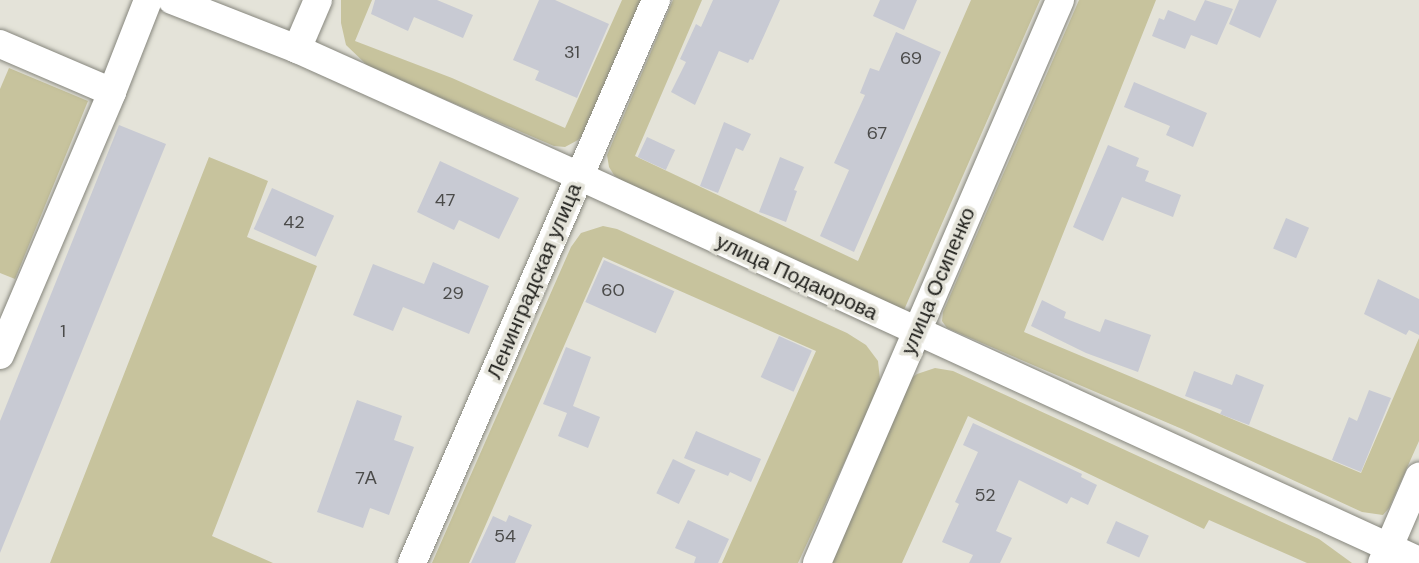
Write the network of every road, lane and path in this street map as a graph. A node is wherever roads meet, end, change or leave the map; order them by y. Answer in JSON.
{"nodes":[{"id":1,"x":148,"y":0,"type":"edge"},
{"id":2,"x":172,"y":0,"type":"edge"},
{"id":3,"x":318,"y":0,"type":"edge"},
{"id":4,"x":656,"y":0,"type":"edge"},
{"id":5,"x":1060,"y":0,"type":"edge"},
{"id":6,"x":0,"y":44,"type":"edge"},
{"id":7,"x":297,"y":49,"type":"junction"},
{"id":8,"x":111,"y":92,"type":"junction"},
{"id":9,"x":579,"y":176,"type":"junction"},
{"id":10,"x":916,"y":331,"type":"junction"},
{"id":11,"x":0,"y":355,"type":"edge"},
{"id":12,"x":1419,"y":477,"type":"edge"},
{"id":13,"x":1385,"y":555,"type":"edge"},
{"id":14,"x":1419,"y":561,"type":"edge"},
{"id":15,"x":412,"y":563,"type":"edge"},
{"id":16,"x":817,"y":563,"type":"edge"}],
"edges":[{"from":1,"to":8,"type":"street"},
{"from":2,"to":7,"type":"street","name":"улица Подаюрова"},
{"from":3,"to":7,"type":"street"},
{"from":4,"to":9,"type":"street","name":"Ленинградская улица"},
{"from":5,"to":10,"type":"street","name":"улица Осипенко"},
{"from":6,"to":8,"type":"street"},
{"from":7,"to":9,"type":"street","name":"улица Подаюрова"},
{"from":8,"to":11,"type":"street"},
{"from":9,"to":10,"type":"street","name":"улица Подаюрова"},
{"from":9,"to":15,"type":"street","name":"Ленинградская улица"},
{"from":10,"to":13,"type":"street","name":"улица Подаюрова"},
{"from":10,"to":16,"type":"street","name":"улица Осипенко"},
{"from":12,"to":13,"type":"street"},
{"from":13,"to":14,"type":"street","name":"улица Подаюрова"}]}
